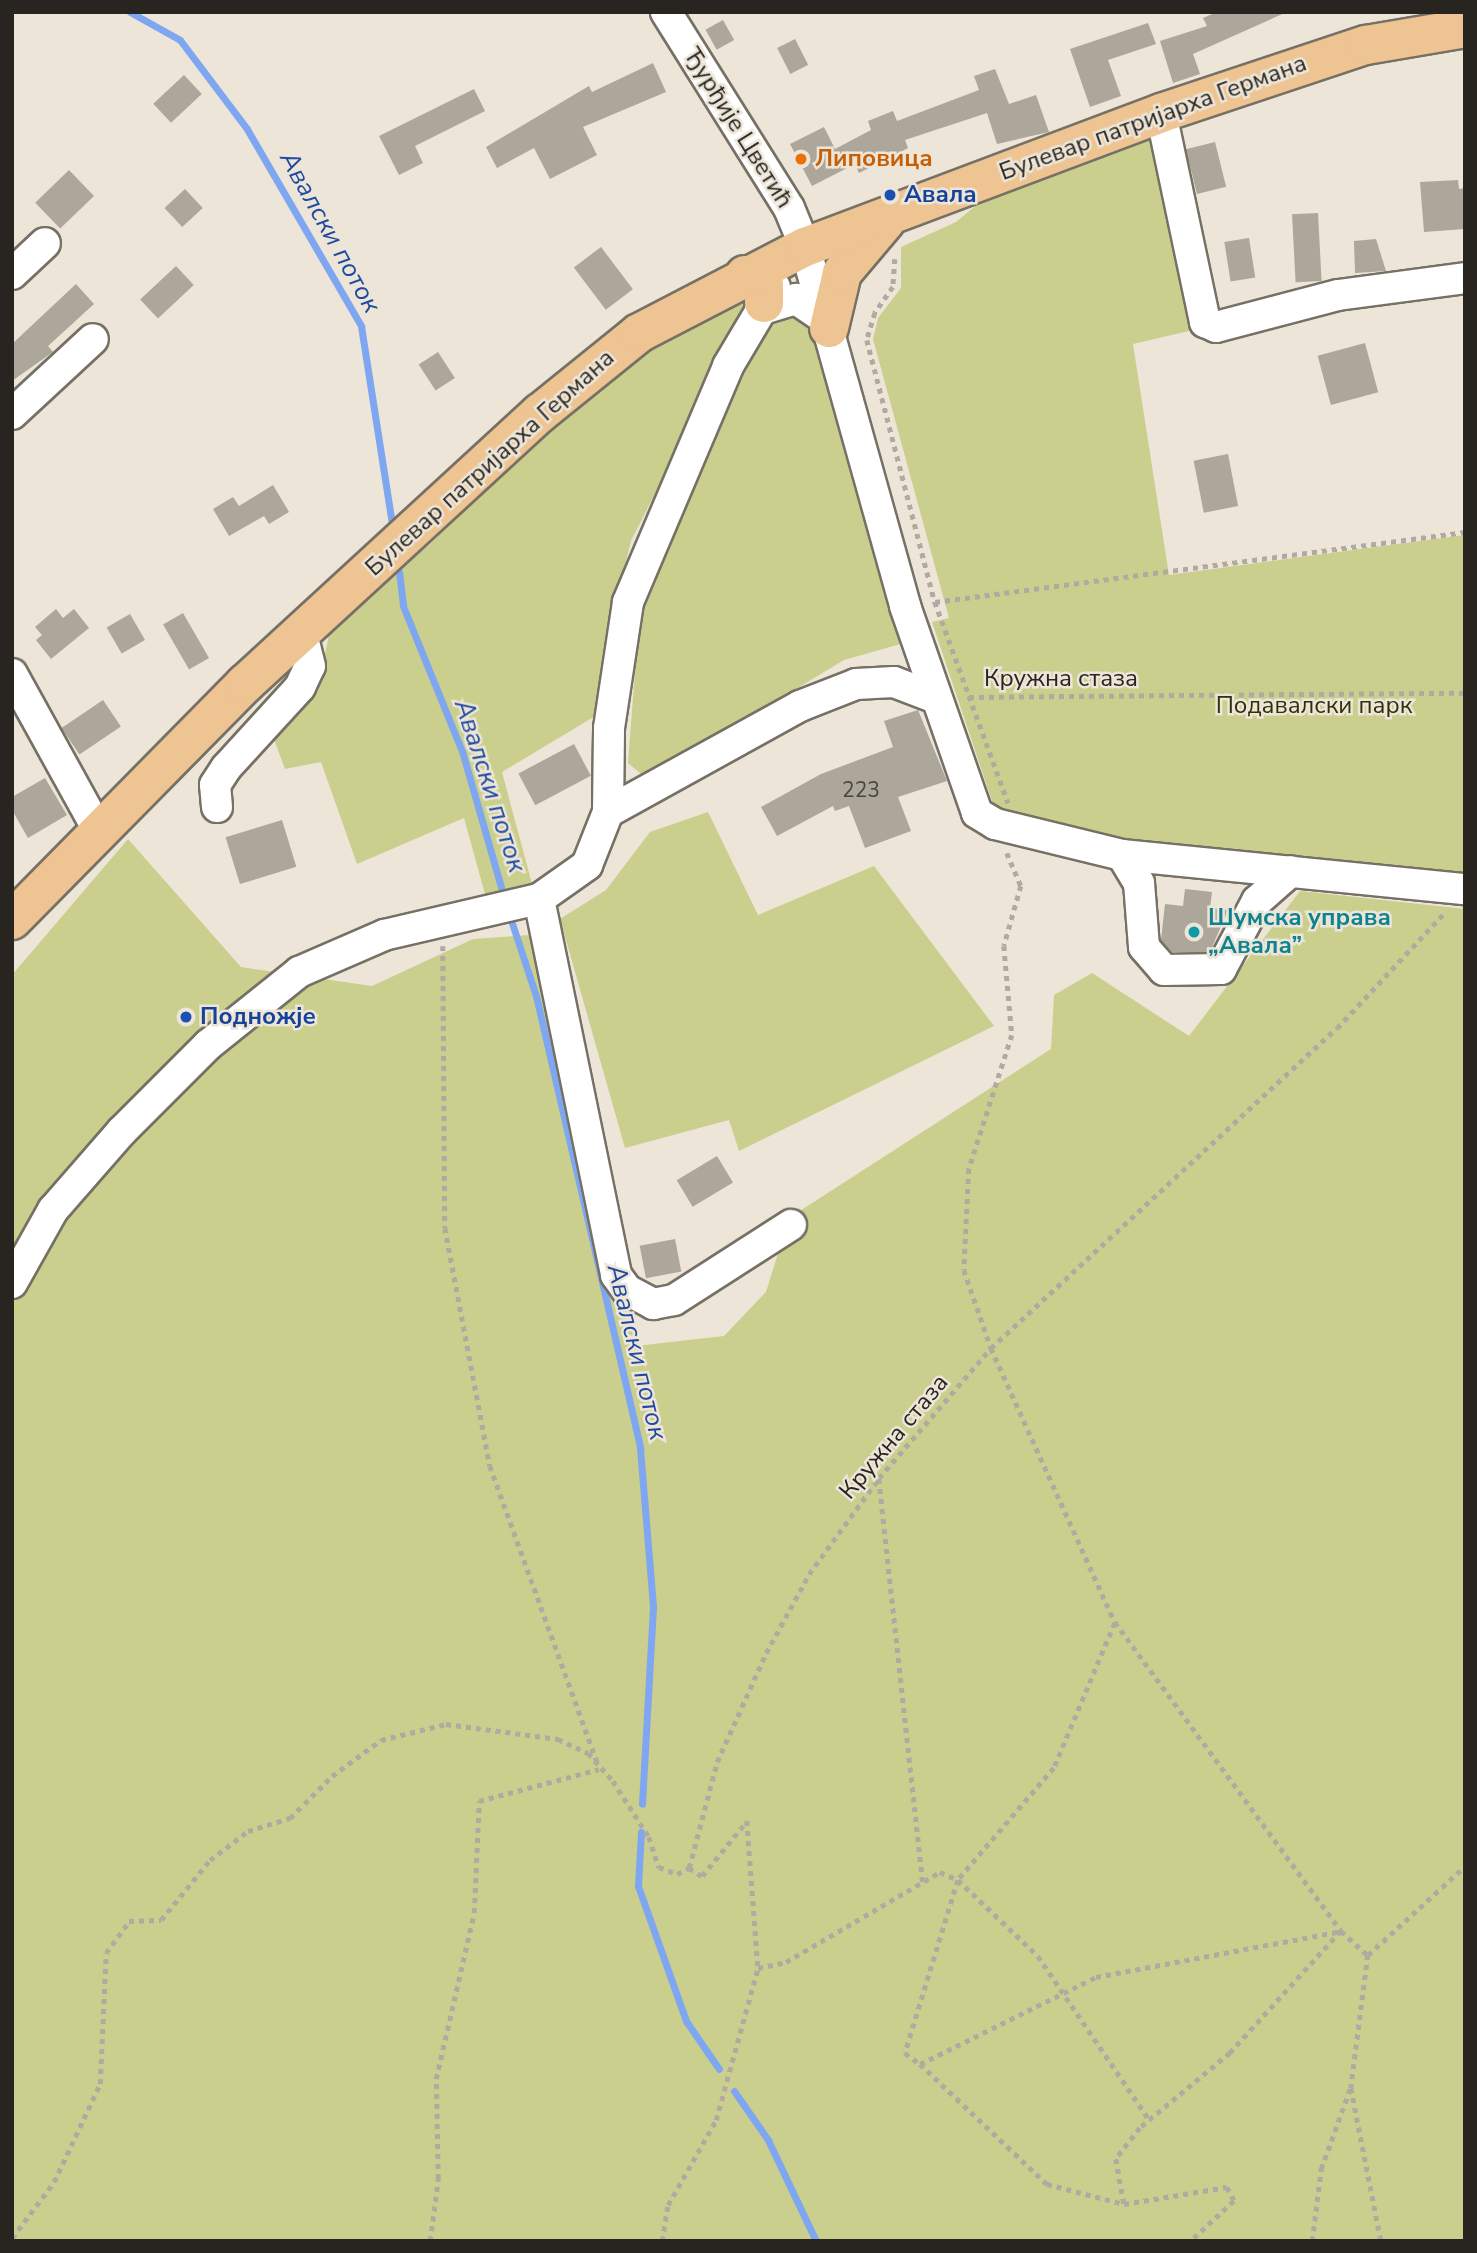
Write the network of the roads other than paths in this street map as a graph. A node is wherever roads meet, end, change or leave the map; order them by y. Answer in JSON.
{"nodes":[{"id":1,"x":666,"y":12,"type":"edge"},
{"id":2,"x":1465,"y":28,"type":"edge"},
{"id":3,"x":1161,"y":113,"type":"junction"},
{"id":4,"x":899,"y":211,"type":"junction"},
{"id":5,"x":45,"y":243,"type":"dead end"},
{"id":6,"x":805,"y":247,"type":"junction"},
{"id":7,"x":12,"y":274,"type":"edge"},
{"id":8,"x":1465,"y":278,"type":"edge"},
{"id":9,"x":757,"y":296,"type":"junction"},
{"id":10,"x":828,"y":324,"type":"junction"},
{"id":11,"x":93,"y":339,"type":"dead end"},
{"id":12,"x":12,"y":414,"type":"edge"},
{"id":13,"x":302,"y":633,"type":"junction"},
{"id":14,"x":12,"y":674,"type":"edge"},
{"id":15,"x":933,"y":697,"type":"junction"},
{"id":16,"x":216,"y":807,"type":"dead end"},
{"id":17,"x":608,"y":812,"type":"junction"},
{"id":18,"x":97,"y":828,"type":"junction"},
{"id":19,"x":1122,"y":855,"type":"junction"},
{"id":20,"x":1291,"y":871,"type":"junction"},
{"id":21,"x":1460,"y":895,"type":"edge"},
{"id":22,"x":539,"y":899,"type":"junction"},
{"id":23,"x":12,"y":920,"type":"edge"},
{"id":24,"x":791,"y":1225,"type":"dead end"},
{"id":25,"x":12,"y":1283,"type":"edge"}],
"edges":[{"from":1,"to":6,"type":"street","name":"Ђурђије Цветић"},
{"from":2,"to":3,"type":"main road","name":"Булевар патријарха Германа"},
{"from":3,"to":4,"type":"main road","name":"Булевар патријарха Германа"},
{"from":3,"to":8,"type":"street"},
{"from":4,"to":6,"type":"main road","name":"Булевар патријарха Германа"},
{"from":4,"to":10,"type":"main road"},
{"from":5,"to":7,"type":"street"},
{"from":6,"to":9,"type":"main road","name":"Булевар патријарха Германа"},
{"from":6,"to":10,"type":"street","name":"Ђурђије Цветић"},
{"from":9,"to":10,"type":"street"},
{"from":9,"to":13,"type":"main road","name":"Булевар патријарха Германа"},
{"from":9,"to":17,"type":"street"},
{"from":10,"to":15,"type":"street","name":"Ђурђије Цветић"},
{"from":11,"to":12,"type":"street"},
{"from":13,"to":16,"type":"street"},
{"from":13,"to":18,"type":"main road","name":"Булевар патријарха Германа"},
{"from":14,"to":18,"type":"street"},
{"from":15,"to":17,"type":"street"},
{"from":15,"to":19,"type":"street","name":"Ђурђије Цветић"},
{"from":17,"to":22,"type":"street"},
{"from":18,"to":23,"type":"main road","name":"Булевар патријарха Германа"},
{"from":19,"to":20,"type":"street"},
{"from":19,"to":20,"type":"street"},
{"from":20,"to":21,"type":"street"},
{"from":22,"to":24,"type":"street"},
{"from":22,"to":25,"type":"street"}]}
